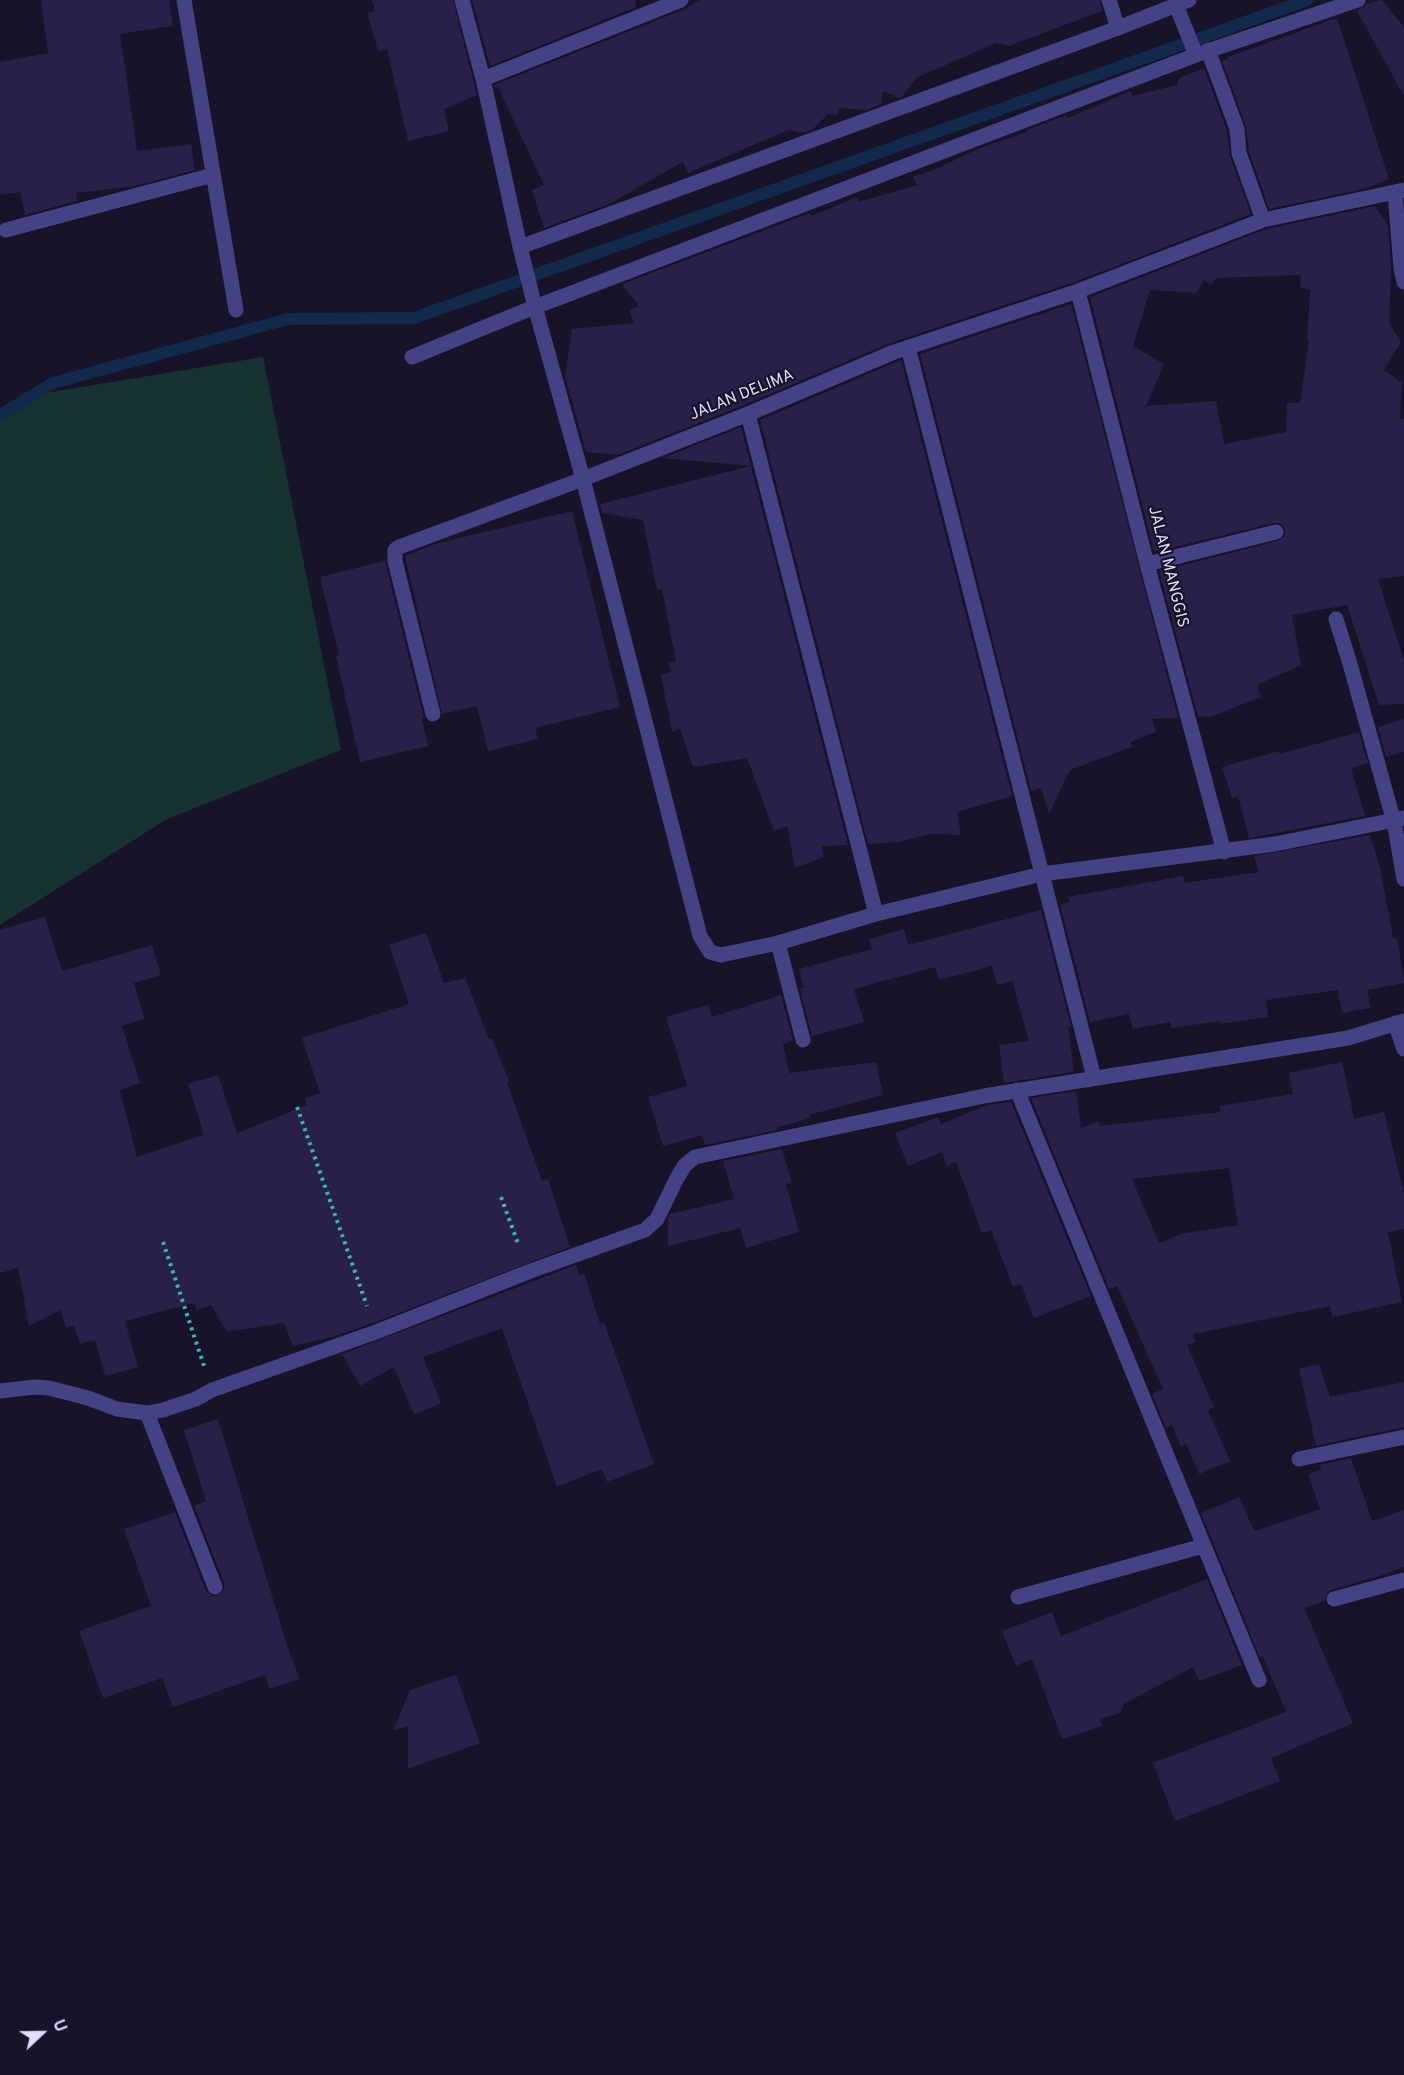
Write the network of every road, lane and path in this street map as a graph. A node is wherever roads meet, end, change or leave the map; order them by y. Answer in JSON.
{"nodes":[{"id":1,"x":184,"y":0,"type":"edge"},
{"id":2,"x":462,"y":0,"type":"edge"},
{"id":3,"x":681,"y":0,"type":"edge"},
{"id":4,"x":1109,"y":0,"type":"edge"},
{"id":5,"x":1358,"y":0,"type":"edge"},
{"id":6,"x":660,"y":4,"type":"edge"},
{"id":7,"x":1181,"y":6,"type":"edge"},
{"id":8,"x":1118,"y":28,"type":"junction"},
{"id":9,"x":1199,"y":52,"type":"junction"},
{"id":10,"x":483,"y":79,"type":"junction"},
{"id":11,"x":213,"y":175,"type":"junction"},
{"id":12,"x":1399,"y":192,"type":"edge"},
{"id":13,"x":1263,"y":220,"type":"junction"},
{"id":14,"x":6,"y":230,"type":"dead end"},
{"id":15,"x":522,"y":254,"type":"junction"},
{"id":16,"x":1404,"y":282,"type":"edge"},
{"id":17,"x":1078,"y":291,"type":"junction"},
{"id":18,"x":535,"y":305,"type":"junction"},
{"id":19,"x":236,"y":310,"type":"dead end"},
{"id":20,"x":908,"y":347,"type":"junction"},
{"id":21,"x":412,"y":357,"type":"dead end"},
{"id":22,"x":748,"y":414,"type":"junction"},
{"id":23,"x":583,"y":479,"type":"junction"},
{"id":24,"x":1276,"y":532,"type":"dead end"},
{"id":25,"x":1147,"y":564,"type":"junction"},
{"id":26,"x":1336,"y":619,"type":"dead end"},
{"id":27,"x":433,"y":714,"type":"dead end"},
{"id":28,"x":1399,"y":820,"type":"edge"},
{"id":29,"x":1224,"y":852,"type":"junction"},
{"id":30,"x":1042,"y":874,"type":"junction"},
{"id":31,"x":1404,"y":879,"type":"edge"},
{"id":32,"x":876,"y":914,"type":"junction"},
{"id":33,"x":778,"y":943,"type":"junction"},
{"id":34,"x":1400,"y":1022,"type":"edge"},
{"id":35,"x":803,"y":1040,"type":"dead end"},
{"id":36,"x":1404,"y":1049,"type":"edge"},
{"id":37,"x":1094,"y":1077,"type":"junction"},
{"id":38,"x":1017,"y":1090,"type":"junction"},
{"id":39,"x":297,"y":1107,"type":"dead end"},
{"id":40,"x":501,"y":1197,"type":"dead end"},
{"id":41,"x":162,"y":1242,"type":"dead end"},
{"id":42,"x":528,"y":1272,"type":"junction"},
{"id":43,"x":376,"y":1332,"type":"junction"},
{"id":44,"x":212,"y":1390,"type":"junction"},
{"id":45,"x":0,"y":1391,"type":"edge"},
{"id":46,"x":147,"y":1413,"type":"junction"},
{"id":47,"x":1404,"y":1437,"type":"edge"},
{"id":48,"x":1299,"y":1458,"type":"dead end"},
{"id":49,"x":1203,"y":1546,"type":"junction"},
{"id":50,"x":1404,"y":1580,"type":"edge"},
{"id":51,"x":215,"y":1587,"type":"dead end"},
{"id":52,"x":1018,"y":1597,"type":"dead end"},
{"id":53,"x":1334,"y":1599,"type":"dead end"},
{"id":54,"x":1259,"y":1680,"type":"dead end"}],
"edges":[{"from":1,"to":11,"type":"street"},
{"from":2,"to":10,"type":"street"},
{"from":3,"to":6,"type":"street"},
{"from":4,"to":8,"type":"street"},
{"from":5,"to":9,"type":"street"},
{"from":6,"to":10,"type":"street"},
{"from":7,"to":8,"type":"street"},
{"from":7,"to":9,"type":"street"},
{"from":8,"to":15,"type":"street"},
{"from":9,"to":13,"type":"street"},
{"from":9,"to":18,"type":"street"},
{"from":10,"to":15,"type":"street"},
{"from":11,"to":14,"type":"street"},
{"from":11,"to":19,"type":"street"},
{"from":12,"to":13,"type":"street","name":"JALAN DELIMA"},
{"from":12,"to":16,"type":"street"},
{"from":13,"to":17,"type":"street","name":"JALAN DELIMA"},
{"from":15,"to":18,"type":"street"},
{"from":17,"to":20,"type":"street","name":"JALAN DELIMA"},
{"from":17,"to":25,"type":"street","name":"JALAN MANGGIS"},
{"from":18,"to":21,"type":"street"},
{"from":18,"to":23,"type":"street"},
{"from":20,"to":22,"type":"street","name":"JALAN DELIMA"},
{"from":20,"to":30,"type":"street"},
{"from":22,"to":23,"type":"street","name":"JALAN DELIMA"},
{"from":22,"to":32,"type":"street"},
{"from":23,"to":27,"type":"street","name":"JALAN DELIMA"},
{"from":23,"to":33,"type":"street"},
{"from":24,"to":25,"type":"street"},
{"from":25,"to":29,"type":"street","name":"JALAN MANGGIS"},
{"from":26,"to":28,"type":"street"},
{"from":28,"to":29,"type":"street"},
{"from":28,"to":31,"type":"street"},
{"from":29,"to":30,"type":"street"},
{"from":30,"to":32,"type":"street"},
{"from":30,"to":37,"type":"street"},
{"from":32,"to":33,"type":"street"},
{"from":33,"to":35,"type":"street"},
{"from":34,"to":36,"type":"street"},
{"from":34,"to":37,"type":"street"},
{"from":37,"to":38,"type":"street"},
{"from":38,"to":42,"type":"street"},
{"from":38,"to":49,"type":"street"},
{"from":39,"to":43,"type":"path"},
{"from":40,"to":42,"type":"path"},
{"from":41,"to":44,"type":"path"},
{"from":42,"to":43,"type":"street"},
{"from":43,"to":44,"type":"street"},
{"from":44,"to":46,"type":"street"},
{"from":45,"to":46,"type":"street"},
{"from":46,"to":51,"type":"street"},
{"from":47,"to":48,"type":"street"},
{"from":49,"to":52,"type":"street"},
{"from":49,"to":54,"type":"street"},
{"from":50,"to":53,"type":"street"}]}
